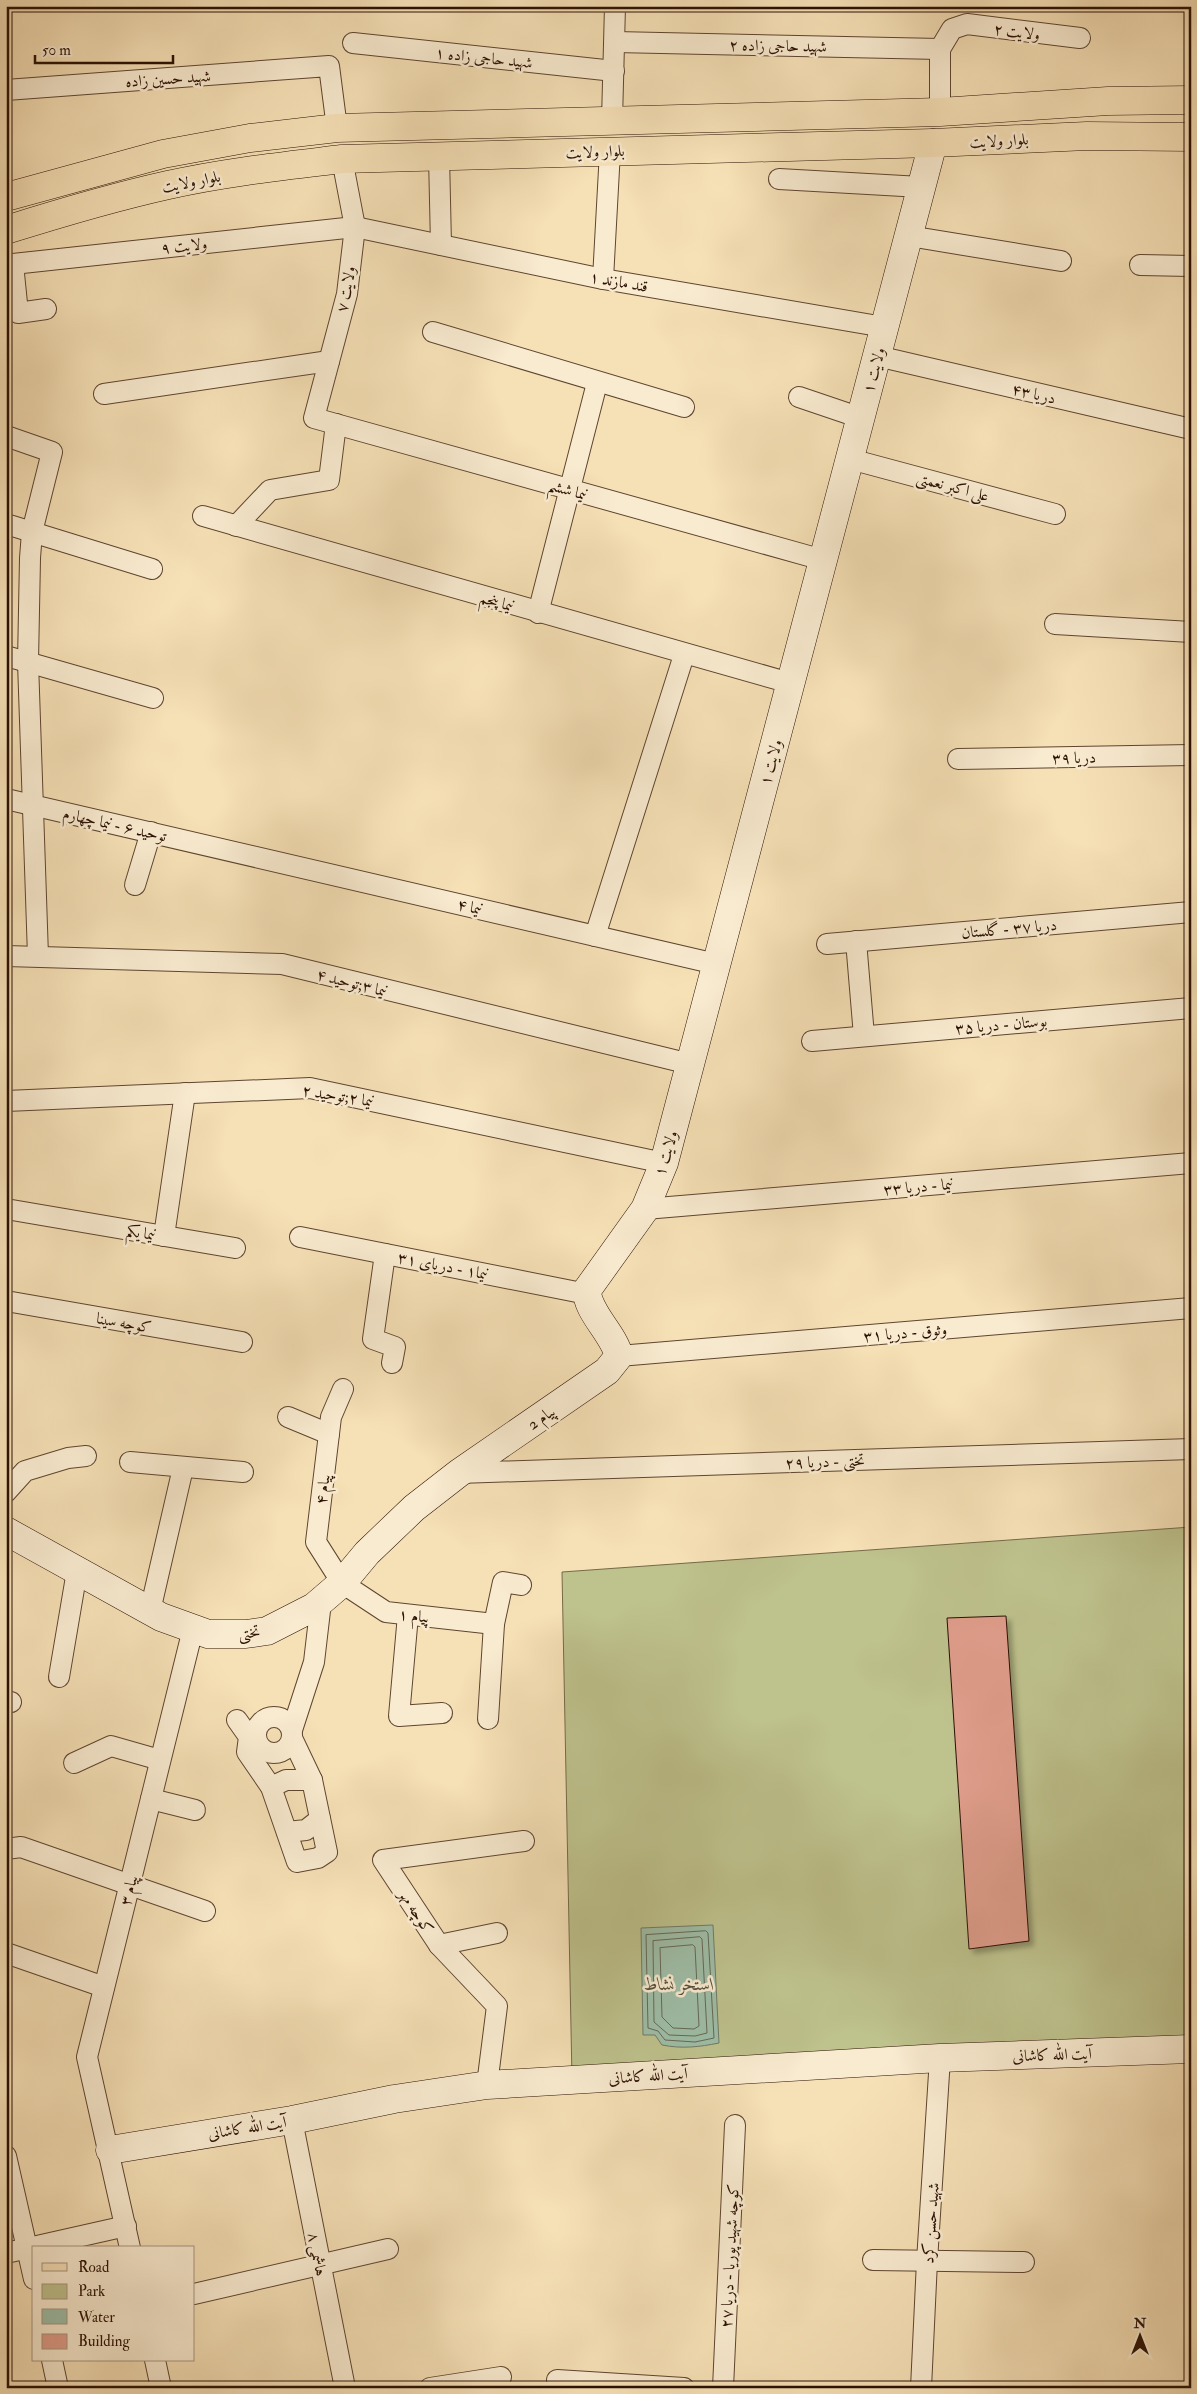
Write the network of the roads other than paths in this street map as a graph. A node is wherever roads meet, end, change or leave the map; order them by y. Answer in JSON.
{"nodes":[{"id":1,"x":615,"y":6,"type":"edge"},
{"id":2,"x":1080,"y":38,"type":"dead end"},
{"id":3,"x":615,"y":42,"type":"junction"},
{"id":4,"x":353,"y":43,"type":"dead end"},
{"id":5,"x":940,"y":49,"type":"junction"},
{"id":6,"x":614,"y":71,"type":"junction"},
{"id":7,"x":6,"y":90,"type":"edge"},
{"id":8,"x":1185,"y":100,"type":"edge"},
{"id":9,"x":1108,"y":101,"type":"junction"},
{"id":10,"x":940,"y":112,"type":"junction"},
{"id":11,"x":612,"y":120,"type":"junction"},
{"id":12,"x":337,"y":128,"type":"junction"},
{"id":13,"x":1104,"y":137,"type":"junction"},
{"id":14,"x":1185,"y":137,"type":"edge"},
{"id":15,"x":933,"y":144,"type":"junction"},
{"id":16,"x":610,"y":151,"type":"junction"},
{"id":17,"x":439,"y":156,"type":"junction"},
{"id":18,"x":342,"y":159,"type":"junction"},
{"id":19,"x":779,"y":179,"type":"dead end"},
{"id":20,"x":922,"y":187,"type":"junction"},
{"id":21,"x":6,"y":197,"type":"edge"},
{"id":22,"x":355,"y":227,"type":"junction"},
{"id":23,"x":6,"y":230,"type":"edge"},
{"id":24,"x":909,"y":236,"type":"junction"},
{"id":25,"x":441,"y":245,"type":"junction"},
{"id":26,"x":1061,"y":261,"type":"dead end"},
{"id":27,"x":1140,"y":265,"type":"dead end"},
{"id":28,"x":1191,"y":266,"type":"edge"},
{"id":29,"x":603,"y":279,"type":"junction"},
{"id":30,"x":46,"y":309,"type":"dead end"},
{"id":31,"x":884,"y":327,"type":"junction"},
{"id":32,"x":433,"y":332,"type":"dead end"},
{"id":33,"x":877,"y":356,"type":"junction"},
{"id":34,"x":329,"y":361,"type":"junction"},
{"id":35,"x":597,"y":383,"type":"junction"},
{"id":36,"x":104,"y":394,"type":"dead end"},
{"id":37,"x":799,"y":397,"type":"dead end"},
{"id":38,"x":684,"y":407,"type":"dead end"},
{"id":39,"x":314,"y":418,"type":"joint"},
{"id":40,"x":861,"y":418,"type":"junction"},
{"id":41,"x":336,"y":424,"type":"junction"},
{"id":42,"x":1191,"y":430,"type":"edge"},
{"id":43,"x":6,"y":436,"type":"edge"},
{"id":44,"x":850,"y":459,"type":"junction"},
{"id":45,"x":570,"y":489,"type":"junction"},
{"id":46,"x":1055,"y":514,"type":"dead end"},
{"id":47,"x":203,"y":516,"type":"dead end"},
{"id":48,"x":6,"y":524,"type":"edge"},
{"id":49,"x":236,"y":526,"type":"junction"},
{"id":50,"x":32,"y":532,"type":"junction"},
{"id":51,"x":823,"y":560,"type":"junction"},
{"id":52,"x":152,"y":569,"type":"dead end"},
{"id":53,"x":538,"y":613,"type":"junction"},
{"id":54,"x":1055,"y":624,"type":"dead end"},
{"id":55,"x":1191,"y":632,"type":"edge"},
{"id":56,"x":684,"y":654,"type":"junction"},
{"id":57,"x":6,"y":656,"type":"edge"},
{"id":58,"x":28,"y":662,"type":"junction"},
{"id":59,"x":790,"y":683,"type":"junction"},
{"id":60,"x":153,"y":698,"type":"dead end"},
{"id":61,"x":1191,"y":755,"type":"edge"},
{"id":62,"x":958,"y":759,"type":"dead end"},
{"id":63,"x":6,"y":799,"type":"edge"},
{"id":64,"x":33,"y":805,"type":"junction"},
{"id":65,"x":151,"y":832,"type":"junction"},
{"id":66,"x":224,"y":848,"type":"joint"},
{"id":67,"x":135,"y":886,"type":"dead end"},
{"id":68,"x":1191,"y":912,"type":"edge"},
{"id":69,"x":595,"y":936,"type":"junction"},
{"id":70,"x":856,"y":941,"type":"junction"},
{"id":71,"x":827,"y":944,"type":"dead end"},
{"id":72,"x":6,"y":956,"type":"edge"},
{"id":73,"x":38,"y":956,"type":"junction"},
{"id":74,"x":716,"y":964,"type":"junction"},
{"id":75,"x":1191,"y":1008,"type":"edge"},
{"id":76,"x":864,"y":1036,"type":"junction"},
{"id":77,"x":812,"y":1041,"type":"dead end"},
{"id":78,"x":690,"y":1064,"type":"junction"},
{"id":79,"x":185,"y":1093,"type":"junction"},
{"id":80,"x":6,"y":1101,"type":"edge"},
{"id":81,"x":664,"y":1163,"type":"junction"},
{"id":82,"x":1191,"y":1163,"type":"edge"},
{"id":83,"x":6,"y":1209,"type":"edge"},
{"id":84,"x":646,"y":1209,"type":"junction"},
{"id":85,"x":164,"y":1236,"type":"junction"},
{"id":86,"x":300,"y":1237,"type":"dead end"},
{"id":87,"x":235,"y":1248,"type":"dead end"},
{"id":88,"x":385,"y":1254,"type":"junction"},
{"id":89,"x":587,"y":1294,"type":"junction"},
{"id":90,"x":6,"y":1301,"type":"edge"},
{"id":91,"x":1191,"y":1308,"type":"edge"},
{"id":92,"x":242,"y":1342,"type":"dead end"},
{"id":93,"x":619,"y":1356,"type":"junction"},
{"id":94,"x":392,"y":1362,"type":"dead end"},
{"id":95,"x":343,"y":1389,"type":"dead end"},
{"id":96,"x":288,"y":1417,"type":"dead end"},
{"id":97,"x":329,"y":1434,"type":"junction"},
{"id":98,"x":1191,"y":1449,"type":"edge"},
{"id":99,"x":86,"y":1456,"type":"dead end"},
{"id":100,"x":130,"y":1462,"type":"dead end"},
{"id":101,"x":183,"y":1468,"type":"junction"},
{"id":102,"x":243,"y":1472,"type":"dead end"},
{"id":103,"x":459,"y":1473,"type":"junction"},
{"id":104,"x":6,"y":1492,"type":"edge"},
{"id":105,"x":6,"y":1531,"type":"edge"},
{"id":106,"x":77,"y":1571,"type":"junction"},
{"id":107,"x":342,"y":1583,"type":"junction"},
{"id":108,"x":521,"y":1585,"type":"dead end"},
{"id":109,"x":321,"y":1602,"type":"junction"},
{"id":110,"x":150,"y":1611,"type":"junction"},
{"id":111,"x":408,"y":1615,"type":"junction"},
{"id":112,"x":494,"y":1624,"type":"junction"},
{"id":113,"x":193,"y":1629,"type":"junction"},
{"id":114,"x":59,"y":1677,"type":"dead end"},
{"id":115,"x":442,"y":1713,"type":"dead end"},
{"id":116,"x":488,"y":1719,"type":"dead end"},
{"id":117,"x":237,"y":1720,"type":"dead end"},
{"id":118,"x":292,"y":1734,"type":"junction"},
{"id":119,"x":252,"y":1737,"type":"junction"},
{"id":120,"x":160,"y":1760,"type":"junction"},
{"id":121,"x":74,"y":1763,"type":"dead end"},
{"id":122,"x":312,"y":1780,"type":"junction"},
{"id":123,"x":271,"y":1787,"type":"junction"},
{"id":124,"x":151,"y":1799,"type":"junction"},
{"id":125,"x":195,"y":1810,"type":"dead end"},
{"id":126,"x":320,"y":1819,"type":"junction"},
{"id":127,"x":287,"y":1832,"type":"junction"},
{"id":128,"x":524,"y":1841,"type":"dead end"},
{"id":129,"x":6,"y":1849,"type":"edge"},
{"id":130,"x":129,"y":1885,"type":"junction"},
{"id":131,"x":205,"y":1911,"type":"dead end"},
{"id":132,"x":497,"y":1933,"type":"dead end"},
{"id":133,"x":439,"y":1945,"type":"junction"},
{"id":134,"x":6,"y":1953,"type":"edge"},
{"id":135,"x":104,"y":1987,"type":"junction"},
{"id":136,"x":1191,"y":2049,"type":"edge"},
{"id":137,"x":940,"y":2058,"type":"junction"},
{"id":138,"x":487,"y":2085,"type":"junction"},
{"id":139,"x":292,"y":2120,"type":"junction"},
{"id":140,"x":734,"y":2125,"type":"dead end"},
{"id":141,"x":110,"y":2150,"type":"junction"},
{"id":142,"x":6,"y":2156,"type":"edge"},
{"id":143,"x":126,"y":2226,"type":"junction"},
{"id":144,"x":36,"y":2246,"type":"edge"},
{"id":145,"x":130,"y":2246,"type":"edge"},
{"id":146,"x":32,"y":2247,"type":"edge"},
{"id":147,"x":27,"y":2248,"type":"junction"},
{"id":148,"x":388,"y":2250,"type":"dead end"},
{"id":149,"x":6,"y":2253,"type":"edge"},
{"id":150,"x":873,"y":2260,"type":"dead end"},
{"id":151,"x":927,"y":2261,"type":"junction"},
{"id":152,"x":1024,"y":2262,"type":"dead end"},
{"id":153,"x":321,"y":2265,"type":"junction"},
{"id":154,"x":32,"y":2270,"type":"edge"},
{"id":155,"x":195,"y":2294,"type":"edge"},
{"id":156,"x":52,"y":2362,"type":"edge"},
{"id":157,"x":155,"y":2362,"type":"edge"},
{"id":158,"x":501,"y":2377,"type":"dead end"},
{"id":159,"x":557,"y":2380,"type":"dead end"},
{"id":160,"x":58,"y":2388,"type":"edge"},
{"id":161,"x":160,"y":2388,"type":"edge"},
{"id":162,"x":345,"y":2388,"type":"edge"},
{"id":163,"x":430,"y":2388,"type":"edge"},
{"id":164,"x":684,"y":2388,"type":"edge"},
{"id":165,"x":723,"y":2388,"type":"edge"},
{"id":166,"x":921,"y":2388,"type":"edge"}],
"edges":[{"from":1,"to":3,"type":"street"},
{"from":2,"to":5,"type":"street","name":"ولایت ۲"},
{"from":3,"to":5,"type":"street","name":"شهید حاجی زاده ۲"},
{"from":3,"to":6,"type":"street"},
{"from":4,"to":6,"type":"street","name":"شهید حاجی زاده ۱"},
{"from":5,"to":10,"type":"street"},
{"from":6,"to":11,"type":"street"},
{"from":7,"to":12,"type":"street","name":"شهید حسین زاده"},
{"from":8,"to":9,"type":"main road","name":"بلوار ولایت"},
{"from":8,"to":14,"type":"main road"},
{"from":9,"to":10,"type":"main road","name":"بلوار ولایت"},
{"from":9,"to":13,"type":"main road"},
{"from":10,"to":11,"type":"main road","name":"بلوار ولایت"},
{"from":11,"to":12,"type":"main road","name":"بلوار ولایت"},
{"from":12,"to":21,"type":"main road","name":"بلوار ولایت"},
{"from":13,"to":14,"type":"main road","name":"بلوار ولایت"},
{"from":13,"to":15,"type":"main road","name":"بلوار ولایت"},
{"from":15,"to":16,"type":"main road","name":"بلوار ولایت"},
{"from":15,"to":20,"type":"street","name":"ولایت ۱"},
{"from":16,"to":17,"type":"main road","name":"بلوار ولایت"},
{"from":16,"to":29,"type":"street"},
{"from":17,"to":18,"type":"main road","name":"بلوار ولایت"},
{"from":17,"to":25,"type":"street"},
{"from":18,"to":22,"type":"street","name":"ولایت ۷"},
{"from":18,"to":23,"type":"main road","name":"بلوار ولایت"},
{"from":19,"to":20,"type":"street"},
{"from":20,"to":24,"type":"street","name":"ولایت ۱"},
{"from":22,"to":25,"type":"street","name":"قند مازند ۱"},
{"from":22,"to":30,"type":"street","name":"ولایت ۹"},
{"from":22,"to":34,"type":"street","name":"ولایت ۷"},
{"from":24,"to":26,"type":"street"},
{"from":24,"to":31,"type":"street","name":"ولایت ۱"},
{"from":25,"to":29,"type":"street","name":"قند مازند ۱"},
{"from":27,"to":28,"type":"street"},
{"from":29,"to":31,"type":"street","name":"قند مازند ۱"},
{"from":31,"to":33,"type":"street","name":"ولایت ۱"},
{"from":32,"to":35,"type":"street"},
{"from":33,"to":40,"type":"street","name":"ولایت ۱"},
{"from":33,"to":42,"type":"street","name":"دریا ۴۳"},
{"from":34,"to":36,"type":"street"},
{"from":34,"to":39,"type":"street","name":"ولایت ۷"},
{"from":35,"to":38,"type":"street"},
{"from":35,"to":45,"type":"street"},
{"from":37,"to":40,"type":"street"},
{"from":39,"to":41,"type":"street","name":"نیما ششم"},
{"from":40,"to":44,"type":"street","name":"ولایت ۱"},
{"from":41,"to":45,"type":"street","name":"نیما ششم"},
{"from":41,"to":49,"type":"street"},
{"from":43,"to":50,"type":"street"},
{"from":44,"to":46,"type":"street","name":"علی اکبر نعمتی"},
{"from":44,"to":51,"type":"street","name":"ولایت ۱"},
{"from":45,"to":51,"type":"street","name":"نیما ششم"},
{"from":45,"to":53,"type":"street"},
{"from":47,"to":49,"type":"street","name":"نیما پنجم"},
{"from":48,"to":50,"type":"street"},
{"from":49,"to":53,"type":"street","name":"نیما پنجم"},
{"from":50,"to":52,"type":"street"},
{"from":50,"to":58,"type":"street"},
{"from":51,"to":59,"type":"street","name":"ولایت ۱"},
{"from":53,"to":56,"type":"street","name":"نیما پنجم"},
{"from":54,"to":55,"type":"street"},
{"from":56,"to":59,"type":"street","name":"نیما پنجم"},
{"from":56,"to":69,"type":"street"},
{"from":57,"to":58,"type":"street"},
{"from":58,"to":60,"type":"street"},
{"from":58,"to":64,"type":"street"},
{"from":59,"to":74,"type":"street","name":"ولایت ۱"},
{"from":61,"to":62,"type":"street","name":"دریا ۳۹"},
{"from":63,"to":64,"type":"street","name":"توحید ۶ - نیما چهارم"},
{"from":64,"to":65,"type":"street","name":"توحید ۶ - نیما چهارم"},
{"from":64,"to":73,"type":"street"},
{"from":65,"to":66,"type":"street","name":"توحید ۶ - نیما چهارم"},
{"from":65,"to":67,"type":"street"},
{"from":66,"to":69,"type":"street","name":"نیما ۴"},
{"from":68,"to":70,"type":"street","name":"دریا ۳۷ - گلستان"},
{"from":69,"to":74,"type":"street","name":"نیما ۴"},
{"from":70,"to":71,"type":"street","name":"دریا ۳۷ - گلستان"},
{"from":70,"to":76,"type":"street"},
{"from":72,"to":73,"type":"street","name":"نیما ۳;توحید ۴"},
{"from":73,"to":78,"type":"street","name":"نیما ۳;توحید ۴"},
{"from":74,"to":78,"type":"street","name":"ولایت ۱"},
{"from":75,"to":76,"type":"street","name":"بوستان - دریا ۳۵"},
{"from":76,"to":77,"type":"street","name":"بوستان - دریا ۳۵"},
{"from":78,"to":81,"type":"street","name":"ولایت ۱"},
{"from":79,"to":80,"type":"street","name":"نیما ۲;توحید ۲"},
{"from":79,"to":81,"type":"street","name":"نیما ۲;توحید ۲"},
{"from":79,"to":85,"type":"street","name":"نیما یکم"},
{"from":81,"to":84,"type":"street","name":"ولایت ۱"},
{"from":82,"to":84,"type":"street","name":"نیما - دریا ۳۳"},
{"from":83,"to":85,"type":"street","name":"نیما یکم"},
{"from":84,"to":89,"type":"street","name":"ولایت ۱"},
{"from":85,"to":87,"type":"street"},
{"from":86,"to":88,"type":"street","name":"نیما۱ - دریای ۳۱"},
{"from":88,"to":89,"type":"street","name":"نیما۱ - دریای ۳۱"},
{"from":88,"to":94,"type":"street"},
{"from":89,"to":93,"type":"street"},
{"from":90,"to":92,"type":"street","name":"کوچه سینا"},
{"from":91,"to":93,"type":"street","name":"وثوق - دریا ۳۱"},
{"from":93,"to":103,"type":"street","name":"پیام 2"},
{"from":95,"to":97,"type":"street","name":"پیام ۴"},
{"from":96,"to":97,"type":"street"},
{"from":97,"to":107,"type":"street","name":"پیام ۴"},
{"from":98,"to":103,"type":"street","name":"تختی - دریا ۲۹"},
{"from":99,"to":104,"type":"street"},
{"from":100,"to":101,"type":"street"},
{"from":101,"to":102,"type":"street"},
{"from":101,"to":110,"type":"street"},
{"from":103,"to":107,"type":"street","name":"تختی"},
{"from":105,"to":106,"type":"street","name":"تختی"},
{"from":106,"to":110,"type":"street","name":"تختی"},
{"from":106,"to":114,"type":"street"},
{"from":107,"to":109,"type":"street","name":"تختی"},
{"from":107,"to":111,"type":"street","name":"پیام ۱"},
{"from":108,"to":112,"type":"street"},
{"from":109,"to":113,"type":"street","name":"تختی"},
{"from":109,"to":118,"type":"street"},
{"from":110,"to":113,"type":"street","name":"تختی"},
{"from":111,"to":112,"type":"street","name":"پیام ۱"},
{"from":111,"to":115,"type":"street"},
{"from":112,"to":116,"type":"street"},
{"from":113,"to":120,"type":"street","name":"پيام ۳"},
{"from":117,"to":119,"type":"street"},
{"from":118,"to":119,"type":"street"},
{"from":118,"to":119,"type":"street"},
{"from":118,"to":122,"type":"street"},
{"from":119,"to":123,"type":"street"},
{"from":120,"to":121,"type":"street"},
{"from":120,"to":124,"type":"street","name":"پيام ۳"},
{"from":122,"to":123,"type":"street"},
{"from":122,"to":126,"type":"street"},
{"from":123,"to":127,"type":"street"},
{"from":124,"to":125,"type":"street"},
{"from":124,"to":130,"type":"street","name":"پيام ۳"},
{"from":126,"to":127,"type":"street"},
{"from":126,"to":127,"type":"street"},
{"from":128,"to":133,"type":"street","name":"کوچه مهر"},
{"from":129,"to":130,"type":"street"},
{"from":130,"to":131,"type":"street"},
{"from":130,"to":135,"type":"street","name":"پيام ۳"},
{"from":132,"to":133,"type":"street"},
{"from":133,"to":138,"type":"street","name":"کوچه مهر"},
{"from":134,"to":135,"type":"street"},
{"from":135,"to":141,"type":"street","name":"پيام ۳"},
{"from":136,"to":137,"type":"street","name":"آیت الله کاشانی"},
{"from":137,"to":138,"type":"street","name":"آیت الله کاشانی"},
{"from":137,"to":151,"type":"street","name":"شهید حسن کرد"},
{"from":138,"to":139,"type":"street","name":"آیت الله کاشانی"},
{"from":139,"to":141,"type":"street","name":"آیت الله کاشانی"},
{"from":139,"to":153,"type":"street","name":"هاشمی ۸"},
{"from":140,"to":165,"type":"street","name":"کوچه شهید پوریا - دریا ۲۷"},
{"from":141,"to":143,"type":"street","name":"پيام ۳"},
{"from":142,"to":147,"type":"street"},
{"from":143,"to":144,"type":"street"},
{"from":143,"to":145,"type":"street","name":"پيام ۳"},
{"from":146,"to":147,"type":"street"},
{"from":147,"to":149,"type":"street"},
{"from":147,"to":154,"type":"street"},
{"from":148,"to":153,"type":"street"},
{"from":150,"to":151,"type":"street"},
{"from":151,"to":152,"type":"street"},
{"from":151,"to":166,"type":"street","name":"شهید حسن کرد"},
{"from":153,"to":155,"type":"street"},
{"from":153,"to":162,"type":"street","name":"هاشمی ۸"},
{"from":156,"to":160,"type":"street"},
{"from":157,"to":161,"type":"street"},
{"from":158,"to":163,"type":"street"},
{"from":159,"to":164,"type":"street"}]}
